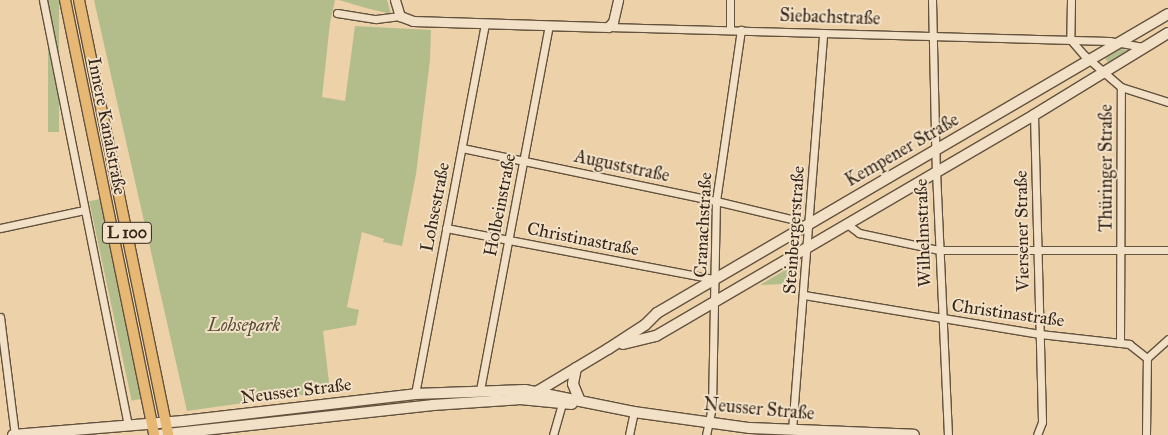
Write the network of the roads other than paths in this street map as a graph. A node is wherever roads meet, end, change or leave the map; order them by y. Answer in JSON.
{"nodes":[{"id":1,"x":43,"y":0,"type":"edge"},
{"id":2,"x":65,"y":0,"type":"edge"},
{"id":3,"x":79,"y":0,"type":"edge"},
{"id":4,"x":395,"y":0,"type":"edge"},
{"id":5,"x":618,"y":0,"type":"edge"},
{"id":6,"x":730,"y":0,"type":"edge"},
{"id":7,"x":932,"y":0,"type":"edge"},
{"id":8,"x":1071,"y":0,"type":"edge"},
{"id":9,"x":337,"y":13,"type":"dead end"},
{"id":10,"x":1168,"y":14,"type":"edge"},
{"id":11,"x":400,"y":16,"type":"junction"},
{"id":12,"x":485,"y":25,"type":"junction"},
{"id":13,"x":549,"y":26,"type":"junction"},
{"id":14,"x":608,"y":27,"type":"junction"},
{"id":15,"x":730,"y":30,"type":"junction"},
{"id":16,"x":741,"y":30,"type":"junction"},
{"id":17,"x":823,"y":33,"type":"junction"},
{"id":18,"x":1168,"y":33,"type":"edge"},
{"id":19,"x":933,"y":36,"type":"junction"},
{"id":20,"x":1070,"y":40,"type":"junction"},
{"id":21,"x":1120,"y":42,"type":"junction"},
{"id":22,"x":1144,"y":47,"type":"junction"},
{"id":23,"x":1089,"y":60,"type":"junction"},
{"id":24,"x":1103,"y":73,"type":"junction"},
{"id":25,"x":1121,"y":87,"type":"junction"},
{"id":26,"x":1168,"y":102,"type":"edge"},
{"id":27,"x":1034,"y":115,"type":"junction"},
{"id":28,"x":462,"y":148,"type":"junction"},
{"id":29,"x":935,"y":151,"type":"junction"},
{"id":30,"x":524,"y":160,"type":"junction"},
{"id":31,"x":936,"y":171,"type":"junction"},
{"id":32,"x":716,"y":201,"type":"junction"},
{"id":33,"x":84,"y":210,"type":"junction"},
{"id":34,"x":847,"y":224,"type":"junction"},
{"id":35,"x":806,"y":225,"type":"junction"},
{"id":36,"x":0,"y":228,"type":"edge"},
{"id":37,"x":446,"y":228,"type":"junction"},
{"id":38,"x":508,"y":240,"type":"junction"},
{"id":39,"x":808,"y":246,"type":"junction"},
{"id":40,"x":939,"y":250,"type":"junction"},
{"id":41,"x":1121,"y":250,"type":"junction"},
{"id":42,"x":1168,"y":250,"type":"edge"},
{"id":43,"x":1038,"y":251,"type":"junction"},
{"id":44,"x":714,"y":279,"type":"junction"},
{"id":45,"x":804,"y":295,"type":"junction"},
{"id":46,"x":714,"y":302,"type":"junction"},
{"id":47,"x":0,"y":317,"type":"edge"},
{"id":48,"x":653,"y":317,"type":"junction"},
{"id":49,"x":942,"y":318,"type":"junction"},
{"id":50,"x":663,"y":331,"type":"junction"},
{"id":51,"x":1040,"y":334,"type":"junction"},
{"id":52,"x":1167,"y":341,"type":"edge"},
{"id":53,"x":1120,"y":343,"type":"junction"},
{"id":54,"x":608,"y":349,"type":"junction"},
{"id":55,"x":1147,"y":358,"type":"junction"},
{"id":56,"x":576,"y":368,"type":"junction"},
{"id":57,"x":480,"y":390,"type":"junction"},
{"id":58,"x":538,"y":391,"type":"junction"},
{"id":59,"x":415,"y":394,"type":"junction"},
{"id":60,"x":520,"y":399,"type":"junction"},
{"id":61,"x":570,"y":401,"type":"junction"},
{"id":62,"x":602,"y":406,"type":"junction"},
{"id":63,"x":408,"y":407,"type":"junction"},
{"id":64,"x":275,"y":410,"type":"junction"},
{"id":65,"x":634,"y":412,"type":"junction"},
{"id":66,"x":166,"y":422,"type":"junction"},
{"id":67,"x":275,"y":422,"type":"junction"},
{"id":68,"x":710,"y":422,"type":"junction"},
{"id":69,"x":151,"y":423,"type":"junction"},
{"id":70,"x":128,"y":425,"type":"junction"},
{"id":71,"x":792,"y":430,"type":"junction"},
{"id":72,"x":194,"y":433,"type":"edge"},
{"id":73,"x":38,"y":434,"type":"edge"},
{"id":74,"x":14,"y":435,"type":"edge"},
{"id":75,"x":154,"y":435,"type":"edge"},
{"id":76,"x":165,"y":435,"type":"edge"},
{"id":77,"x":553,"y":435,"type":"edge"},
{"id":78,"x":629,"y":435,"type":"edge"},
{"id":79,"x":706,"y":435,"type":"edge"},
{"id":80,"x":901,"y":435,"type":"edge"},
{"id":81,"x":914,"y":435,"type":"edge"},
{"id":82,"x":948,"y":435,"type":"edge"},
{"id":83,"x":1037,"y":435,"type":"edge"},
{"id":84,"x":1146,"y":435,"type":"edge"}],
"edges":[{"from":1,"to":33,"type":"street"},
{"from":2,"to":69,"type":"main road","name":"Innere Kanalstraße","number":"L 100"},
{"from":3,"to":66,"type":"main road","name":"Innere Kanalstraße","number":"L 100"},
{"from":4,"to":11,"type":"street"},
{"from":5,"to":14,"type":"street"},
{"from":6,"to":15,"type":"street"},
{"from":7,"to":19,"type":"street","name":"Wilhelmstraße"},
{"from":8,"to":20,"type":"street"},
{"from":9,"to":11,"type":"street","name":"Siebachstraße"},
{"from":10,"to":21,"type":"main road","name":"Kempener Straße"},
{"from":11,"to":12,"type":"street","name":"Siebachstraße"},
{"from":12,"to":13,"type":"street","name":"Siebachstraße"},
{"from":12,"to":28,"type":"street","name":"Lohsestraße"},
{"from":13,"to":14,"type":"street","name":"Siebachstraße"},
{"from":13,"to":30,"type":"street","name":"Holbeinstraße"},
{"from":14,"to":15,"type":"street","name":"Siebachstraße"},
{"from":15,"to":16,"type":"street","name":"Siebachstraße"},
{"from":16,"to":17,"type":"street","name":"Siebachstraße"},
{"from":16,"to":32,"type":"street","name":"Cranachstraße"},
{"from":17,"to":19,"type":"street","name":"Siebachstraße"},
{"from":17,"to":35,"type":"street","name":"Steinbergerstraße"},
{"from":18,"to":22,"type":"main road","name":"Kempener Straße"},
{"from":19,"to":20,"type":"street","name":"Siebachstraße"},
{"from":19,"to":29,"type":"street","name":"Wilhelmstraße"},
{"from":20,"to":21,"type":"street","name":"Siebachstraße"},
{"from":20,"to":23,"type":"street"},
{"from":21,"to":22,"type":"street","name":"Siebachstraße"},
{"from":21,"to":23,"type":"main road","name":"Kempener Straße"},
{"from":22,"to":24,"type":"main road","name":"Kempener Straße"},
{"from":23,"to":24,"type":"street"},
{"from":23,"to":29,"type":"main road","name":"Kempener Straße"},
{"from":24,"to":25,"type":"street"},
{"from":24,"to":27,"type":"main road","name":"Kempener Straße"},
{"from":25,"to":26,"type":"street"},
{"from":25,"to":41,"type":"street","name":"Thüringer Straße"},
{"from":27,"to":31,"type":"main road","name":"Kempener Straße"},
{"from":27,"to":43,"type":"street","name":"Viersener Straße"},
{"from":28,"to":30,"type":"street","name":"Auguststraße"},
{"from":28,"to":37,"type":"street","name":"Lohsestraße"},
{"from":29,"to":31,"type":"street","name":"Wilhelmstraße"},
{"from":29,"to":35,"type":"main road","name":"Kempener Straße"},
{"from":30,"to":32,"type":"street","name":"Auguststraße"},
{"from":30,"to":38,"type":"street","name":"Holbeinstraße"},
{"from":31,"to":34,"type":"main road","name":"Kempener Straße"},
{"from":31,"to":40,"type":"street","name":"Wilhelmstraße"},
{"from":32,"to":35,"type":"street","name":"Auguststraße"},
{"from":32,"to":44,"type":"street","name":"Cranachstraße"},
{"from":33,"to":36,"type":"street"},
{"from":33,"to":70,"type":"street"},
{"from":34,"to":39,"type":"main road","name":"Kempener Straße"},
{"from":34,"to":40,"type":"street"},
{"from":35,"to":39,"type":"street","name":"Steinbergerstraße"},
{"from":35,"to":44,"type":"main road","name":"Kempener Straße"},
{"from":37,"to":38,"type":"street","name":"Christinastraße"},
{"from":37,"to":59,"type":"street","name":"Lohsestraße"},
{"from":38,"to":44,"type":"street","name":"Christinastraße"},
{"from":38,"to":57,"type":"street","name":"Holbeinstraße"},
{"from":39,"to":45,"type":"street","name":"Steinbergerstraße"},
{"from":39,"to":46,"type":"main road","name":"Kempener Straße"},
{"from":40,"to":43,"type":"street"},
{"from":40,"to":49,"type":"street","name":"Wilhelmstraße"},
{"from":41,"to":42,"type":"street"},
{"from":41,"to":43,"type":"street"},
{"from":41,"to":53,"type":"street","name":"Thüringer Straße"},
{"from":43,"to":51,"type":"street","name":"Viersener Straße"},
{"from":44,"to":46,"type":"street","name":"Cranachstraße"},
{"from":44,"to":48,"type":"main road","name":"Kempener Straße"},
{"from":45,"to":49,"type":"street","name":"Christinastraße"},
{"from":45,"to":71,"type":"street","name":"Steinbergerstraße"},
{"from":46,"to":50,"type":"main road","name":"Kempener Straße"},
{"from":46,"to":68,"type":"street","name":"Cranachstraße"},
{"from":47,"to":74,"type":"street"},
{"from":48,"to":50,"type":"main road"},
{"from":48,"to":54,"type":"main road","name":"Kempener Straße"},
{"from":49,"to":51,"type":"street","name":"Christinastraße"},
{"from":49,"to":82,"type":"street","name":"Wilhelmstraße"},
{"from":50,"to":54,"type":"main road","name":"Kempener Straße"},
{"from":51,"to":53,"type":"street","name":"Christinastraße"},
{"from":51,"to":83,"type":"street","name":"Viersener Straße"},
{"from":52,"to":55,"type":"street"},
{"from":53,"to":55,"type":"street","name":"Christinastraße"},
{"from":54,"to":56,"type":"main road","name":"Kempener Straße"},
{"from":55,"to":84,"type":"street"},
{"from":56,"to":58,"type":"main road","name":"Kempener Straße"},
{"from":56,"to":61,"type":"main road"},
{"from":57,"to":58,"type":"main road","name":"Neusser Straße"},
{"from":57,"to":59,"type":"main road","name":"Neusser Straße"},
{"from":58,"to":60,"type":"main road","name":"Kempener Straße"},
{"from":58,"to":61,"type":"main road","name":"Neusser Straße"},
{"from":59,"to":63,"type":"main road"},
{"from":59,"to":64,"type":"main road","name":"Neusser Straße"},
{"from":60,"to":61,"type":"main road","name":"Neusser Straße"},
{"from":60,"to":63,"type":"main road","name":"Neusser Straße"},
{"from":61,"to":62,"type":"main road","name":"Neusser Straße"},
{"from":61,"to":62,"type":"main road","name":"Neusser Straße"},
{"from":61,"to":77,"type":"street"},
{"from":62,"to":65,"type":"main road","name":"Neusser Straße"},
{"from":63,"to":67,"type":"main road","name":"Neusser Straße"},
{"from":64,"to":66,"type":"main road","name":"Neusser Straße"},
{"from":64,"to":67,"type":"main road"},
{"from":65,"to":68,"type":"main road","name":"Neusser Straße"},
{"from":65,"to":78,"type":"street"},
{"from":66,"to":69,"type":"main road","name":"Neusser Straße"},
{"from":66,"to":76,"type":"main road","name":"Innere Kanalstraße","number":"L 100"},
{"from":67,"to":72,"type":"main road","name":"Neusser Straße"},
{"from":68,"to":71,"type":"main road","name":"Neusser Straße"},
{"from":68,"to":79,"type":"street","name":"Cranachstraße"},
{"from":69,"to":70,"type":"main road","name":"Neusser Straße"},
{"from":69,"to":75,"type":"main road","name":"Innere Kanalstraße","number":"L 100"},
{"from":70,"to":73,"type":"main road","name":"Neusser Straße"},
{"from":71,"to":80,"type":"main road","name":"Neusser Straße"},
{"from":72,"to":76,"type":"main road","name":"Neusser Straße"},
{"from":73,"to":74,"type":"main road","name":"Neusser Straße"},
{"from":80,"to":81,"type":"main road","name":"Neusser Straße"}]}
